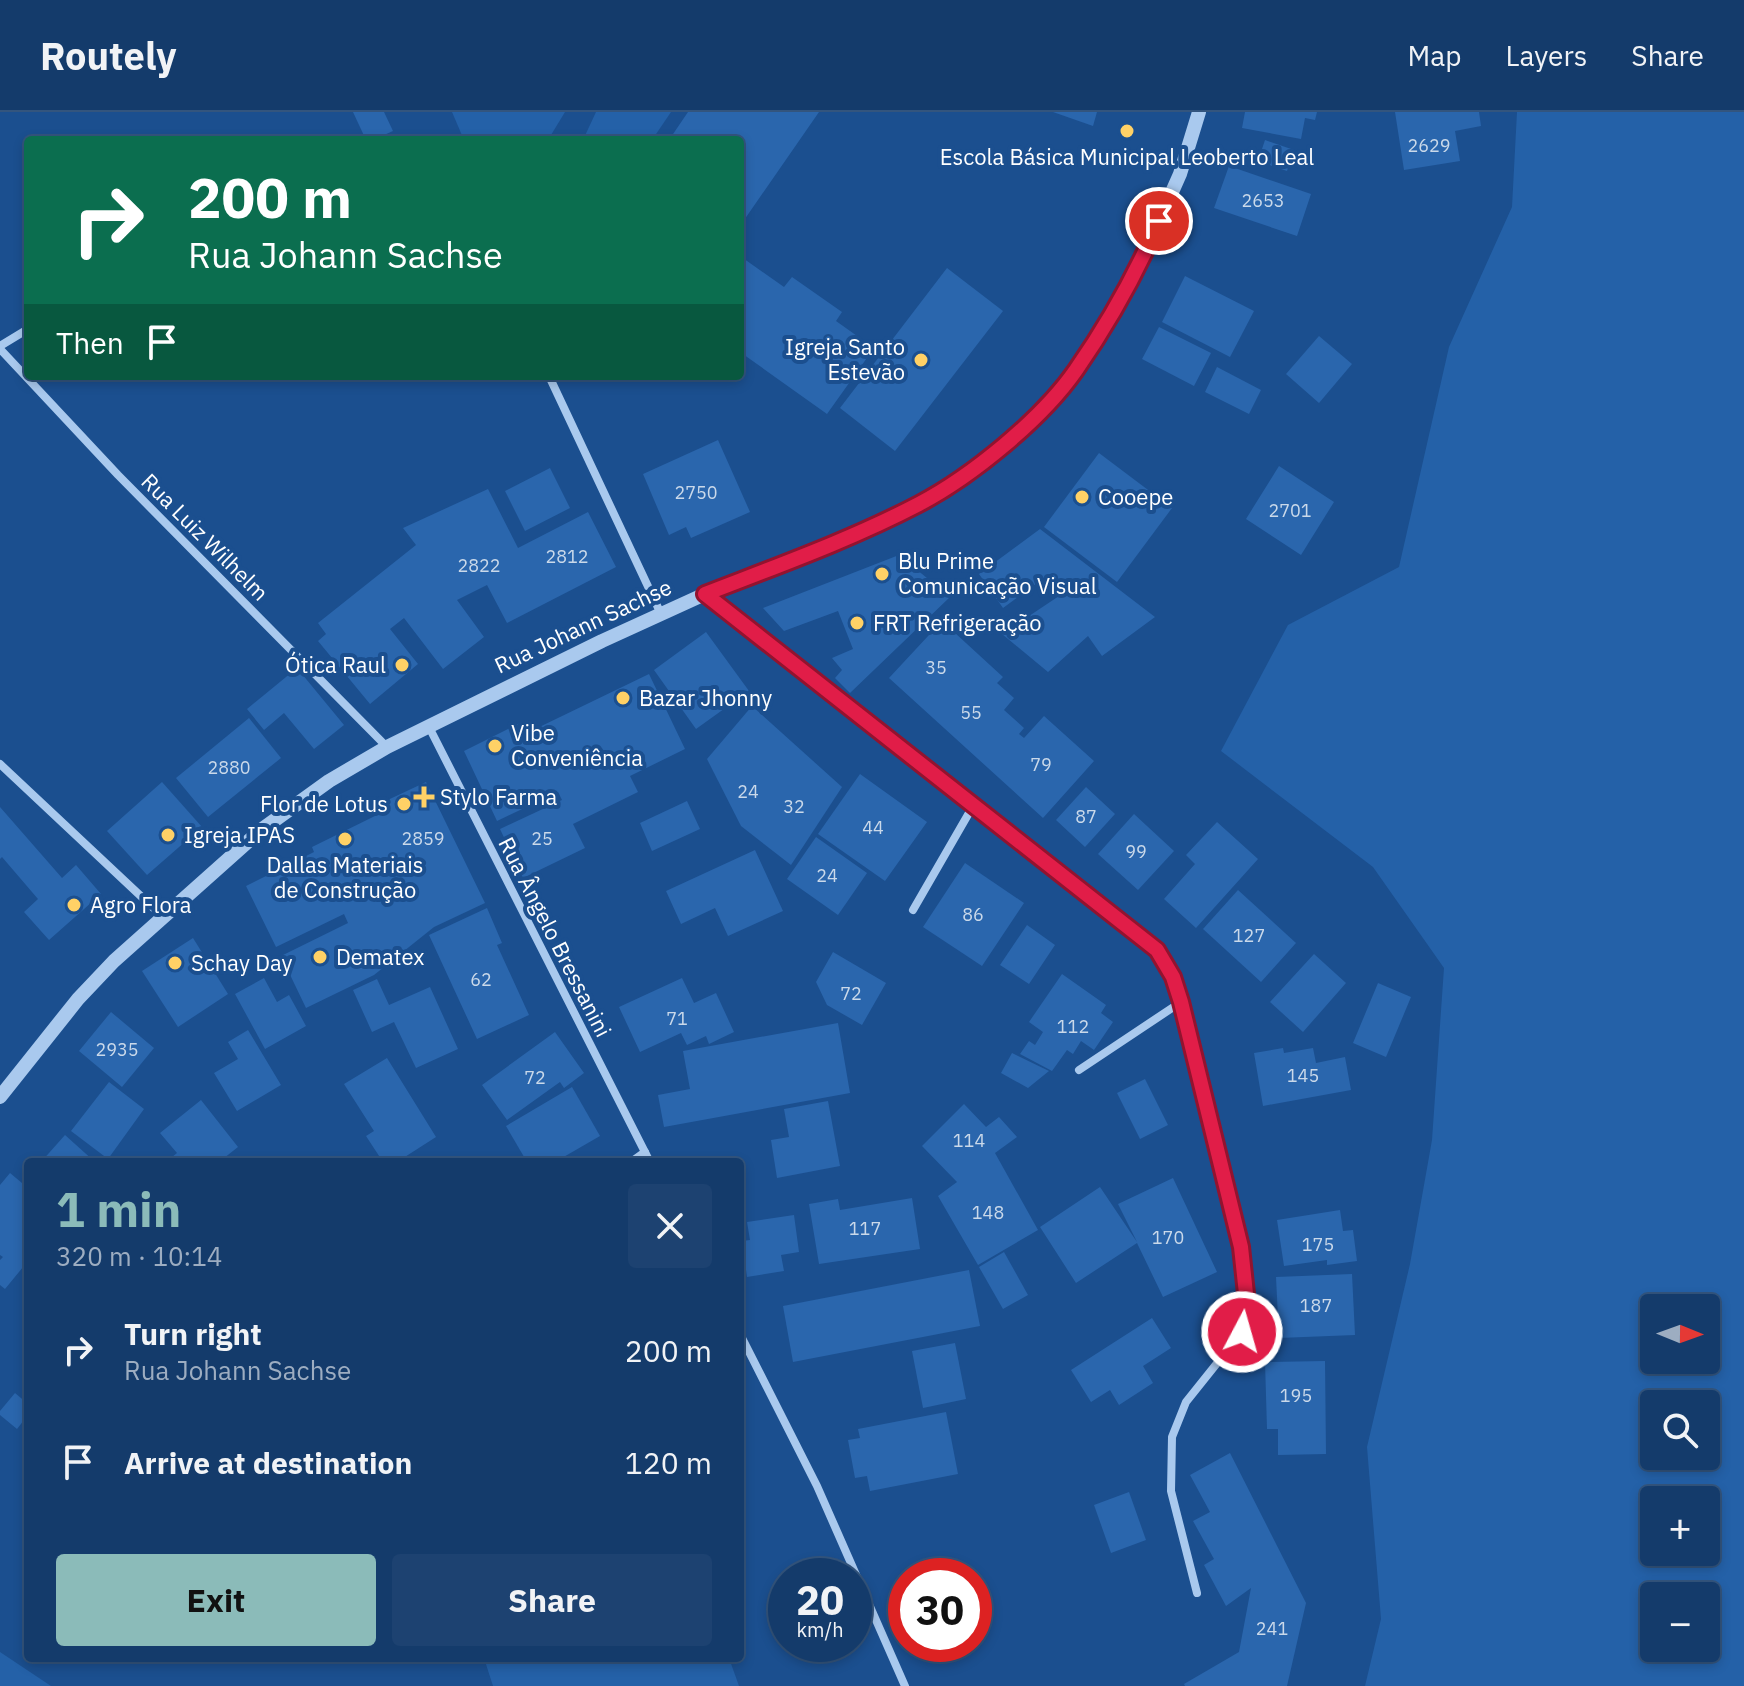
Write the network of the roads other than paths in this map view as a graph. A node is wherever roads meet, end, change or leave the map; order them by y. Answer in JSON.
{"nodes":[{"id":1,"x":1199,"y":112,"type":"edge"},
{"id":2,"x":24,"y":332,"type":"edge"},
{"id":3,"x":0,"y":348,"type":"edge"},
{"id":4,"x":24,"y":374,"type":"edge"},
{"id":5,"x":30,"y":380,"type":"edge"},
{"id":6,"x":551,"y":380,"type":"edge"},
{"id":7,"x":705,"y":594,"type":"junction"},
{"id":8,"x":661,"y":614,"type":"junction"},
{"id":9,"x":429,"y":727,"type":"junction"},
{"id":10,"x":387,"y":747,"type":"junction"},
{"id":11,"x":0,"y":764,"type":"edge"},
{"id":12,"x":973,"y":806,"type":"junction"},
{"id":13,"x":913,"y":910,"type":"dead end"},
{"id":14,"x":162,"y":916,"type":"junction"},
{"id":15,"x":1181,"y":1002,"type":"junction"},
{"id":16,"x":1079,"y":1070,"type":"dead end"},
{"id":17,"x":0,"y":1097,"type":"edge"},
{"id":18,"x":645,"y":1152,"type":"junction"},
{"id":19,"x":637,"y":1158,"type":"edge"},
{"id":20,"x":648,"y":1158,"type":"edge"},
{"id":21,"x":744,"y":1342,"type":"edge"},
{"id":22,"x":1197,"y":1593,"type":"dead end"},
{"id":23,"x":905,"y":1686,"type":"edge"}],
"edges":[{"from":1,"to":7,"type":"street","name":"Rua Johann Sachse"},
{"from":2,"to":3,"type":"street"},
{"from":3,"to":4,"type":"street","name":"Rua Luiz Wilhelm"},
{"from":5,"to":10,"type":"street","name":"Rua Luiz Wilhelm"},
{"from":6,"to":8,"type":"street"},
{"from":7,"to":8,"type":"street","name":"Rua Johann Sachse"},
{"from":7,"to":12,"type":"street"},
{"from":8,"to":9,"type":"street","name":"Rua Johann Sachse"},
{"from":9,"to":10,"type":"street","name":"Rua Johann Sachse"},
{"from":9,"to":18,"type":"street","name":"Rua Ângelo Bressanini"},
{"from":10,"to":14,"type":"street","name":"Rua Johann Sachse"},
{"from":11,"to":14,"type":"street"},
{"from":12,"to":13,"type":"street"},
{"from":12,"to":15,"type":"street"},
{"from":14,"to":17,"type":"street","name":"Rua Johann Sachse"},
{"from":15,"to":16,"type":"street"},
{"from":15,"to":22,"type":"street"},
{"from":18,"to":19,"type":"street"},
{"from":18,"to":20,"type":"street","name":"Rua Ângelo Bressanini"},
{"from":21,"to":23,"type":"street"}]}
